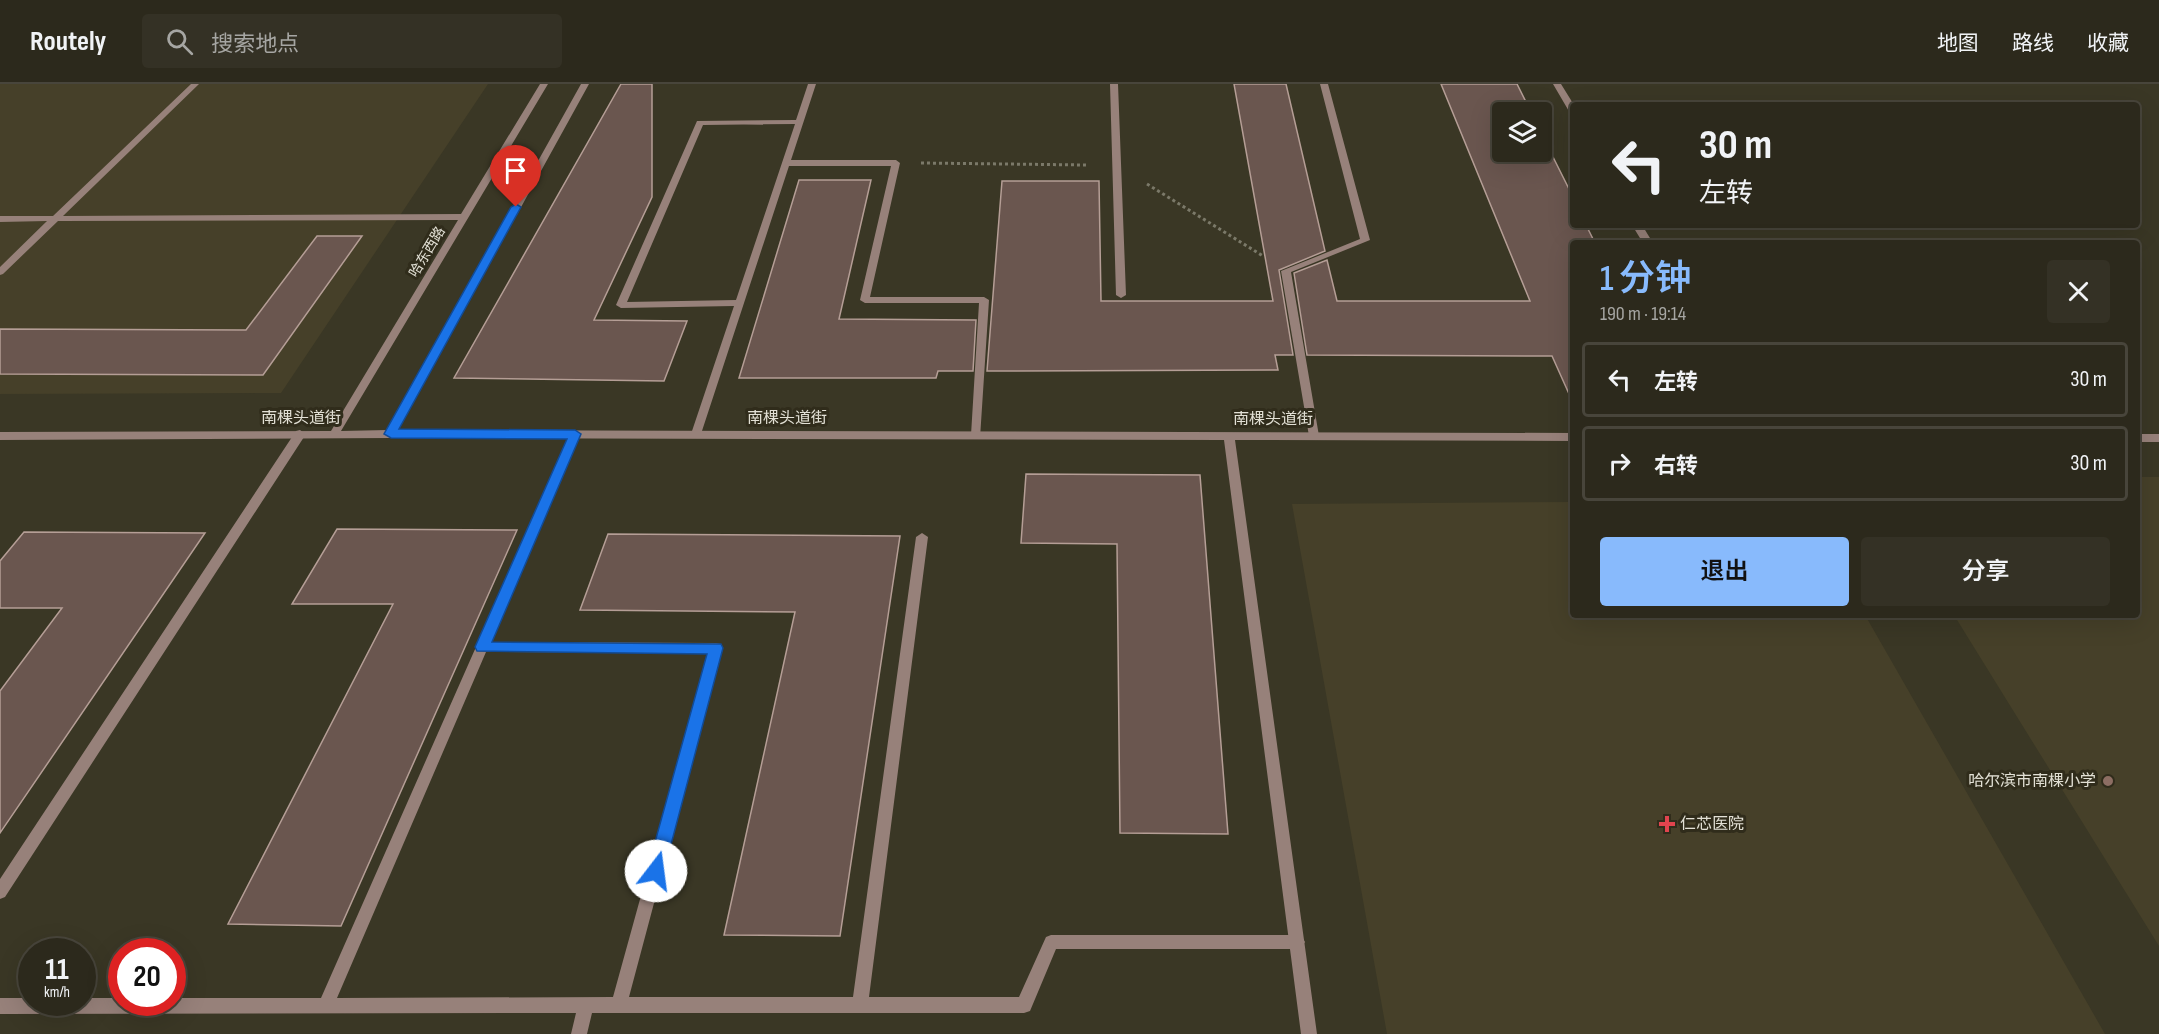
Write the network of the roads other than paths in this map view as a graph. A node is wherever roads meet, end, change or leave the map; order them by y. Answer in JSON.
{"nodes":[{"id":1,"x":195,"y":84,"type":"edge"},
{"id":2,"x":544,"y":84,"type":"edge"},
{"id":3,"x":585,"y":84,"type":"edge"},
{"id":4,"x":812,"y":84,"type":"edge"},
{"id":5,"x":1114,"y":84,"type":"edge"},
{"id":6,"x":1324,"y":84,"type":"edge"},
{"id":7,"x":1557,"y":84,"type":"edge"},
{"id":8,"x":1570,"y":106,"type":"edge"},
{"id":9,"x":799,"y":122,"type":"junction"},
{"id":10,"x":786,"y":163,"type":"junction"},
{"id":11,"x":464,"y":218,"type":"junction"},
{"id":12,"x":0,"y":219,"type":"edge"},
{"id":13,"x":54,"y":219,"type":"junction"},
{"id":14,"x":0,"y":272,"type":"edge"},
{"id":15,"x":1121,"y":295,"type":"dead end"},
{"id":16,"x":740,"y":303,"type":"junction"},
{"id":17,"x":300,"y":434,"type":"junction"},
{"id":18,"x":334,"y":434,"type":"junction"},
{"id":19,"x":391,"y":434,"type":"junction"},
{"id":20,"x":575,"y":434,"type":"junction"},
{"id":21,"x":696,"y":434,"type":"junction"},
{"id":22,"x":976,"y":435,"type":"junction"},
{"id":23,"x":1229,"y":436,"type":"junction"},
{"id":24,"x":1314,"y":436,"type":"junction"},
{"id":25,"x":1,"y":437,"type":"edge"},
{"id":26,"x":1570,"y":437,"type":"edge"},
{"id":27,"x":2140,"y":438,"type":"edge"},
{"id":28,"x":2159,"y":438,"type":"edge"},
{"id":29,"x":922,"y":537,"type":"dead end"},
{"id":30,"x":482,"y":647,"type":"junction"},
{"id":31,"x":0,"y":892,"type":"edge"},
{"id":32,"x":1297,"y":942,"type":"junction"},
{"id":33,"x":326,"y":1005,"type":"junction"},
{"id":34,"x":586,"y":1005,"type":"junction"},
{"id":35,"x":619,"y":1005,"type":"junction"},
{"id":36,"x":860,"y":1005,"type":"junction"},
{"id":37,"x":0,"y":1006,"type":"edge"},
{"id":38,"x":579,"y":1034,"type":"edge"},
{"id":39,"x":1309,"y":1034,"type":"edge"}],
"edges":[{"from":1,"to":13,"type":"street"},
{"from":2,"to":11,"type":"street","name":"哈东西路"},
{"from":3,"to":19,"type":"street"},
{"from":4,"to":9,"type":"street"},
{"from":5,"to":15,"type":"street"},
{"from":6,"to":24,"type":"street"},
{"from":7,"to":8,"type":"street"},
{"from":9,"to":10,"type":"street"},
{"from":9,"to":16,"type":"street"},
{"from":10,"to":16,"type":"street"},
{"from":10,"to":22,"type":"street"},
{"from":11,"to":13,"type":"street"},
{"from":11,"to":18,"type":"street","name":"哈东西路"},
{"from":12,"to":13,"type":"street"},
{"from":13,"to":14,"type":"street"},
{"from":16,"to":21,"type":"street"},
{"from":17,"to":18,"type":"street","name":"南棵头道街"},
{"from":17,"to":25,"type":"street","name":"南棵头道街"},
{"from":17,"to":31,"type":"street"},
{"from":18,"to":19,"type":"street","name":"南棵头道街"},
{"from":19,"to":20,"type":"street","name":"南棵头道街"},
{"from":20,"to":21,"type":"street","name":"南棵头道街"},
{"from":20,"to":30,"type":"street"},
{"from":21,"to":22,"type":"street","name":"南棵头道街"},
{"from":22,"to":23,"type":"street","name":"南棵头道街"},
{"from":23,"to":24,"type":"street","name":"南棵头道街"},
{"from":23,"to":32,"type":"street"},
{"from":24,"to":26,"type":"street","name":"南棵头道街"},
{"from":27,"to":28,"type":"street"},
{"from":29,"to":36,"type":"street"},
{"from":30,"to":33,"type":"street"},
{"from":30,"to":35,"type":"street"},
{"from":32,"to":36,"type":"street"},
{"from":32,"to":39,"type":"street"},
{"from":33,"to":34,"type":"street"},
{"from":33,"to":37,"type":"street"},
{"from":34,"to":35,"type":"street"},
{"from":34,"to":38,"type":"street"},
{"from":35,"to":36,"type":"street"}]}
